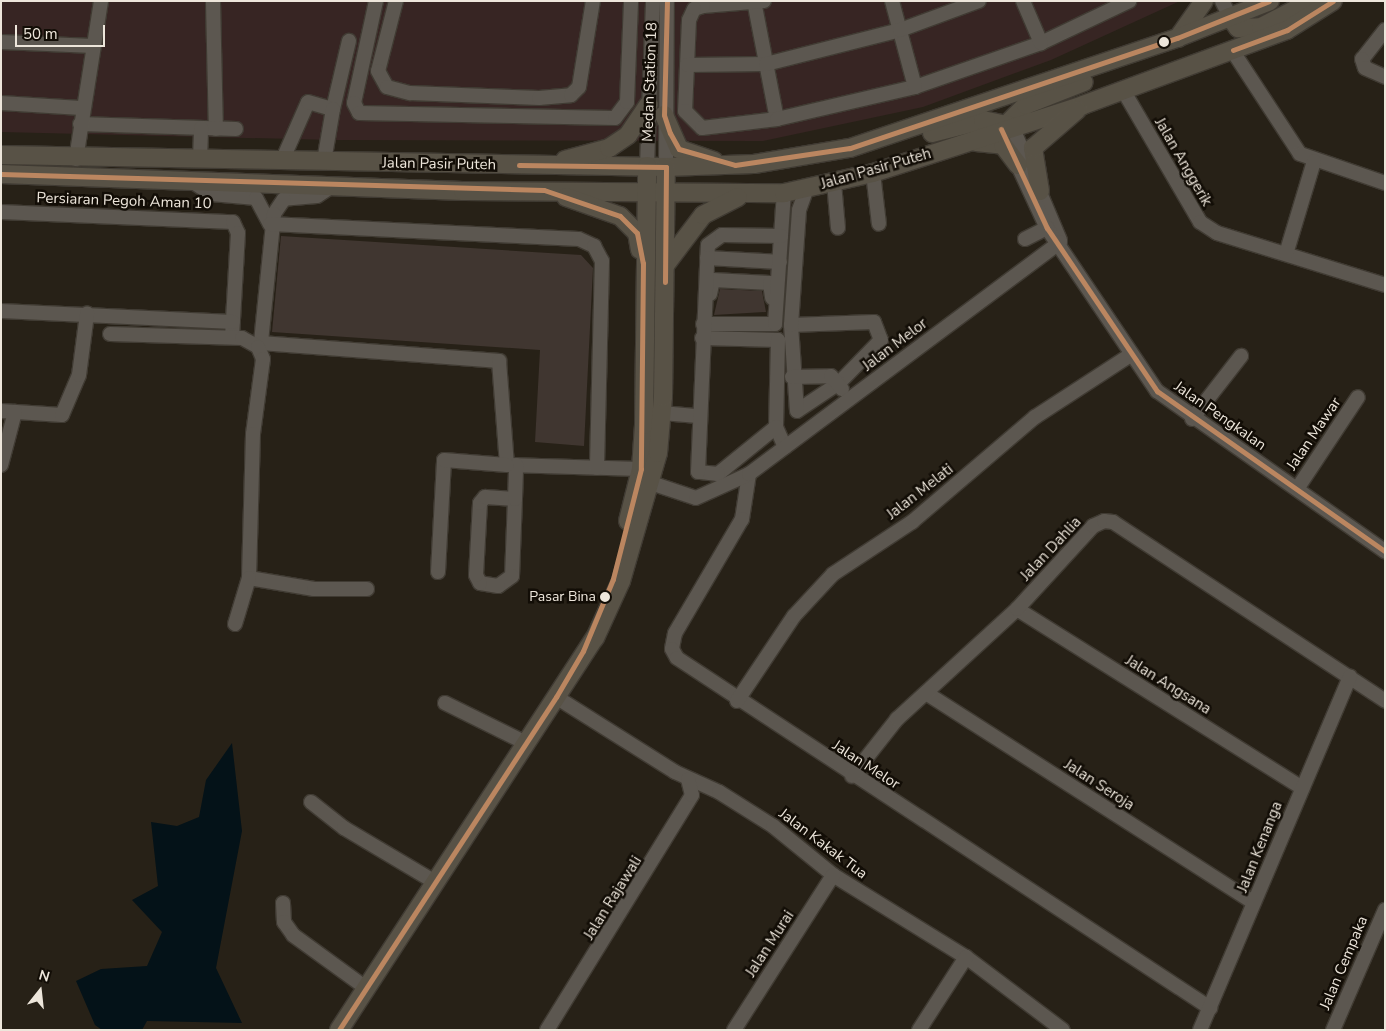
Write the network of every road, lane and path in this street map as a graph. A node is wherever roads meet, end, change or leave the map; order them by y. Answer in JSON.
{"nodes":[{"id":1,"x":101,"y":1,"type":"edge"},
{"id":2,"x":213,"y":1,"type":"edge"},
{"id":3,"x":376,"y":1,"type":"edge"},
{"id":4,"x":396,"y":1,"type":"edge"},
{"id":5,"x":593,"y":1,"type":"edge"},
{"id":6,"x":631,"y":1,"type":"edge"},
{"id":7,"x":653,"y":1,"type":"edge"},
{"id":8,"x":667,"y":1,"type":"edge"},
{"id":9,"x":892,"y":1,"type":"edge"},
{"id":10,"x":979,"y":1,"type":"edge"},
{"id":11,"x":1023,"y":1,"type":"edge"},
{"id":12,"x":1129,"y":1,"type":"edge"},
{"id":13,"x":1204,"y":1,"type":"edge"},
{"id":14,"x":1222,"y":1,"type":"edge"},
{"id":15,"x":1246,"y":1,"type":"edge"},
{"id":16,"x":1312,"y":1,"type":"edge"},
{"id":17,"x":1333,"y":1,"type":"edge"},
{"id":18,"x":757,"y":2,"type":"edge"},
{"id":19,"x":1267,"y":3,"type":"edge"},
{"id":20,"x":1231,"y":19,"type":"junction"},
{"id":21,"x":900,"y":30,"type":"junction"},
{"id":22,"x":1385,"y":30,"type":"edge"},
{"id":23,"x":1177,"y":38,"type":"junction"},
{"id":24,"x":349,"y":41,"type":"dead end"},
{"id":25,"x":1,"y":42,"type":"edge"},
{"id":26,"x":1041,"y":43,"type":"junction"},
{"id":27,"x":93,"y":46,"type":"junction"},
{"id":28,"x":1232,"y":50,"type":"junction"},
{"id":29,"x":766,"y":64,"type":"junction"},
{"id":30,"x":687,"y":65,"type":"junction"},
{"id":31,"x":1385,"y":77,"type":"edge"},
{"id":32,"x":915,"y":86,"type":"junction"},
{"id":33,"x":1123,"y":90,"type":"junction"},
{"id":34,"x":1,"y":103,"type":"edge"},
{"id":35,"x":649,"y":104,"type":"junction"},
{"id":36,"x":1083,"y":105,"type":"junction"},
{"id":37,"x":81,"y":108,"type":"junction"},
{"id":38,"x":333,"y":109,"type":"junction"},
{"id":39,"x":664,"y":115,"type":"junction"},
{"id":40,"x":777,"y":119,"type":"junction"},
{"id":41,"x":80,"y":124,"type":"junction"},
{"id":42,"x":1006,"y":126,"type":"junction"},
{"id":43,"x":200,"y":128,"type":"junction"},
{"id":44,"x":216,"y":128,"type":"junction"},
{"id":45,"x":236,"y":129,"type":"dead end"},
{"id":46,"x":963,"y":142,"type":"junction"},
{"id":47,"x":850,"y":148,"type":"junction"},
{"id":48,"x":1,"y":155,"type":"edge"},
{"id":49,"x":76,"y":159,"type":"junction"},
{"id":50,"x":200,"y":160,"type":"junction"},
{"id":51,"x":282,"y":160,"type":"junction"},
{"id":52,"x":324,"y":161,"type":"junction"},
{"id":53,"x":1314,"y":161,"type":"junction"},
{"id":54,"x":1018,"y":164,"type":"junction"},
{"id":55,"x":546,"y":165,"type":"junction"},
{"id":56,"x":646,"y":166,"type":"junction"},
{"id":57,"x":735,"y":166,"type":"junction"},
{"id":58,"x":666,"y":167,"type":"junction"},
{"id":59,"x":873,"y":173,"type":"junction"},
{"id":60,"x":1,"y":174,"type":"edge"},
{"id":61,"x":193,"y":182,"type":"junction"},
{"id":62,"x":1385,"y":182,"type":"edge"},
{"id":63,"x":834,"y":183,"type":"junction"},
{"id":64,"x":334,"y":185,"type":"junction"},
{"id":65,"x":807,"y":188,"type":"junction"},
{"id":66,"x":544,"y":190,"type":"junction"},
{"id":67,"x":1040,"y":190,"type":"junction"},
{"id":68,"x":666,"y":192,"type":"junction"},
{"id":69,"x":646,"y":193,"type":"junction"},
{"id":70,"x":784,"y":193,"type":"junction"},
{"id":71,"x":746,"y":195,"type":"junction"},
{"id":72,"x":1,"y":212,"type":"edge"},
{"id":73,"x":270,"y":224,"type":"junction"},
{"id":74,"x":879,"y":224,"type":"dead end"},
{"id":75,"x":838,"y":228,"type":"dead end"},
{"id":76,"x":1047,"y":228,"type":"junction"},
{"id":77,"x":781,"y":236,"type":"junction"},
{"id":78,"x":1025,"y":239,"type":"dead end"},
{"id":79,"x":1060,"y":242,"type":"junction"},
{"id":80,"x":1286,"y":254,"type":"junction"},
{"id":81,"x":707,"y":258,"type":"junction"},
{"id":82,"x":780,"y":262,"type":"junction"},
{"id":83,"x":643,"y":263,"type":"junction"},
{"id":84,"x":665,"y":265,"type":"junction"},
{"id":85,"x":1385,"y":286,"type":"edge"},
{"id":86,"x":704,"y":300,"type":"junction"},
{"id":87,"x":1,"y":311,"type":"edge"},
{"id":88,"x":87,"y":314,"type":"junction"},
{"id":89,"x":233,"y":322,"type":"junction"},
{"id":90,"x":718,"y":324,"type":"junction"},
{"id":91,"x":791,"y":325,"type":"junction"},
{"id":92,"x":703,"y":331,"type":"junction"},
{"id":93,"x":110,"y":334,"type":"dead end"},
{"id":94,"x":232,"y":337,"type":"junction"},
{"id":95,"x":1129,"y":356,"type":"junction"},
{"id":96,"x":1241,"y":356,"type":"dead end"},
{"id":97,"x":792,"y":376,"type":"junction"},
{"id":98,"x":838,"y":383,"type":"junction"},
{"id":99,"x":1358,"y":397,"type":"dead end"},
{"id":100,"x":849,"y":400,"type":"junction"},
{"id":101,"x":8,"y":412,"type":"edge"},
{"id":102,"x":698,"y":416,"type":"junction"},
{"id":103,"x":1192,"y":419,"type":"junction"},
{"id":104,"x":655,"y":422,"type":"junction"},
{"id":105,"x":776,"y":427,"type":"junction"},
{"id":106,"x":785,"y":447,"type":"junction"},
{"id":107,"x":1,"y":465,"type":"edge"},
{"id":108,"x":511,"y":465,"type":"junction"},
{"id":109,"x":597,"y":468,"type":"junction"},
{"id":110,"x":749,"y":474,"type":"junction"},
{"id":111,"x":646,"y":476,"type":"junction"},
{"id":112,"x":1297,"y":489,"type":"junction"},
{"id":113,"x":515,"y":499,"type":"junction"},
{"id":114,"x":1385,"y":551,"type":"edge"},
{"id":115,"x":438,"y":572,"type":"dead end"},
{"id":116,"x":249,"y":578,"type":"junction"},
{"id":117,"x":367,"y":589,"type":"dead end"},
{"id":118,"x":1017,"y":609,"type":"junction"},
{"id":119,"x":235,"y":624,"type":"dead end"},
{"id":120,"x":1350,"y":678,"type":"junction"},
{"id":121,"x":926,"y":693,"type":"junction"},
{"id":122,"x":556,"y":697,"type":"junction"},
{"id":123,"x":1385,"y":700,"type":"edge"},
{"id":124,"x":737,"y":701,"type":"junction"},
{"id":125,"x":445,"y":703,"type":"dead end"},
{"id":126,"x":526,"y":743,"type":"junction"},
{"id":127,"x":852,"y":776,"type":"junction"},
{"id":128,"x":688,"y":779,"type":"junction"},
{"id":129,"x":1302,"y":788,"type":"junction"},
{"id":130,"x":312,"y":802,"type":"dead end"},
{"id":131,"x":833,"y":875,"type":"junction"},
{"id":132,"x":435,"y":882,"type":"junction"},
{"id":133,"x":283,"y":903,"type":"dead end"},
{"id":134,"x":1254,"y":903,"type":"junction"},
{"id":135,"x":1385,"y":910,"type":"edge"},
{"id":136,"x":966,"y":957,"type":"junction"},
{"id":137,"x":366,"y":988,"type":"junction"},
{"id":138,"x":1210,"y":1008,"type":"junction"},
{"id":139,"x":339,"y":1030,"type":"edge"},
{"id":140,"x":547,"y":1030,"type":"edge"},
{"id":141,"x":734,"y":1030,"type":"edge"},
{"id":142,"x":919,"y":1030,"type":"edge"},
{"id":143,"x":1063,"y":1030,"type":"edge"},
{"id":144,"x":1200,"y":1030,"type":"edge"},
{"id":145,"x":1333,"y":1030,"type":"edge"}],
"edges":[{"from":1,"to":27,"type":"street"},
{"from":2,"to":44,"type":"street"},
{"from":3,"to":6,"type":"street"},
{"from":4,"to":5,"type":"street"},
{"from":7,"to":35,"type":"street","name":"Medan Station 18"},
{"from":8,"to":39,"type":"street","name":"Medan Station 18"},
{"from":9,"to":21,"type":"street"},
{"from":10,"to":21,"type":"street"},
{"from":11,"to":26,"type":"street"},
{"from":12,"to":26,"type":"street"},
{"from":13,"to":23,"type":"main road"},
{"from":14,"to":20,"type":"street"},
{"from":15,"to":19,"type":"main road"},
{"from":16,"to":20,"type":"main road"},
{"from":17,"to":28,"type":"main road","name":"Jalan Pasir Puteh"},
{"from":18,"to":29,"type":"street"},
{"from":18,"to":30,"type":"street"},
{"from":19,"to":20,"type":"main road"},
{"from":20,"to":23,"type":"main road","name":"Jalan Pasir Puteh"},
{"from":20,"to":42,"type":"main road"},
{"from":21,"to":29,"type":"street"},
{"from":21,"to":32,"type":"street"},
{"from":22,"to":31,"type":"street"},
{"from":23,"to":47,"type":"main road","name":"Jalan Pasir Puteh"},
{"from":24,"to":38,"type":"street"},
{"from":25,"to":27,"type":"street"},
{"from":26,"to":32,"type":"street"},
{"from":27,"to":37,"type":"street"},
{"from":28,"to":33,"type":"main road","name":"Jalan Pasir Puteh"},
{"from":28,"to":53,"type":"street"},
{"from":29,"to":30,"type":"street"},
{"from":29,"to":40,"type":"street"},
{"from":30,"to":40,"type":"street"},
{"from":32,"to":40,"type":"street"},
{"from":33,"to":36,"type":"main road","name":"Jalan Pasir Puteh"},
{"from":33,"to":80,"type":"street","name":"Jalan Anggerik"},
{"from":34,"to":37,"type":"street"},
{"from":35,"to":55,"type":"main road"},
{"from":35,"to":56,"type":"street","name":"Medan Station 18"},
{"from":36,"to":42,"type":"main road","name":"Jalan Pasir Puteh"},
{"from":36,"to":67,"type":"main road"},
{"from":37,"to":41,"type":"street"},
{"from":38,"to":51,"type":"street"},
{"from":38,"to":52,"type":"street"},
{"from":39,"to":57,"type":"main road"},
{"from":39,"to":58,"type":"street","name":"Medan Station 18"},
{"from":41,"to":43,"type":"street"},
{"from":41,"to":49,"type":"street"},
{"from":42,"to":46,"type":"main road","name":"Jalan Pasir Puteh"},
{"from":42,"to":47,"type":"main road"},
{"from":42,"to":54,"type":"street","name":"Jalan Pengkalan"},
{"from":42,"to":67,"type":"street","name":"Jalan Pengkalan"},
{"from":43,"to":44,"type":"street"},
{"from":43,"to":50,"type":"street"},
{"from":44,"to":45,"type":"street"},
{"from":46,"to":54,"type":"main road"},
{"from":46,"to":59,"type":"main road","name":"Jalan Pasir Puteh"},
{"from":47,"to":57,"type":"main road","name":"Jalan Pasir Puteh"},
{"from":48,"to":49,"type":"main road","name":"Jalan Pasir Puteh"},
{"from":49,"to":50,"type":"main road","name":"Jalan Pasir Puteh"},
{"from":50,"to":51,"type":"main road","name":"Jalan Pasir Puteh"},
{"from":51,"to":52,"type":"main road","name":"Jalan Pasir Puteh"},
{"from":52,"to":55,"type":"main road","name":"Jalan Pasir Puteh"},
{"from":53,"to":62,"type":"street"},
{"from":53,"to":80,"type":"street"},
{"from":54,"to":76,"type":"street","name":"Jalan Pengkalan"},
{"from":55,"to":56,"type":"main road","name":"Jalan Pasir Puteh"},
{"from":56,"to":58,"type":"main road","name":"Jalan Pasir Puteh"},
{"from":56,"to":69,"type":"main road","name":"Medan Station 18"},
{"from":57,"to":58,"type":"main road","name":"Jalan Pasir Puteh"},
{"from":58,"to":68,"type":"main road","name":"Medan Station 18"},
{"from":59,"to":63,"type":"main road","name":"Jalan Pasir Puteh"},
{"from":59,"to":74,"type":"street"},
{"from":60,"to":61,"type":"main road","name":"Jalan Pasir Puteh"},
{"from":61,"to":64,"type":"main road","name":"Jalan Pasir Puteh"},
{"from":61,"to":73,"type":"street"},
{"from":63,"to":65,"type":"main road","name":"Jalan Pasir Puteh"},
{"from":63,"to":75,"type":"street"},
{"from":64,"to":66,"type":"main road","name":"Jalan Pasir Puteh"},
{"from":64,"to":73,"type":"street"},
{"from":65,"to":70,"type":"main road","name":"Jalan Pasir Puteh"},
{"from":65,"to":91,"type":"street"},
{"from":66,"to":69,"type":"main road","name":"Jalan Pasir Puteh"},
{"from":66,"to":83,"type":"main road"},
{"from":67,"to":79,"type":"street","name":"Jalan Pengkalan"},
{"from":68,"to":69,"type":"main road","name":"Jalan Pasir Puteh"},
{"from":68,"to":71,"type":"main road","name":"Jalan Pasir Puteh"},
{"from":68,"to":84,"type":"main road","name":"Medan Station 18"},
{"from":69,"to":83,"type":"main road","name":"Medan Station 18"},
{"from":70,"to":71,"type":"main road","name":"Jalan Pasir Puteh"},
{"from":70,"to":77,"type":"street"},
{"from":71,"to":84,"type":"main road"},
{"from":72,"to":89,"type":"street","name":"Persiaran Pegoh Aman 10"},
{"from":73,"to":108,"type":"street"},
{"from":73,"to":109,"type":"street"},
{"from":76,"to":78,"type":"street"},
{"from":76,"to":79,"type":"street","name":"Jalan Pengkalan"},
{"from":77,"to":81,"type":"street"},
{"from":77,"to":82,"type":"street"},
{"from":79,"to":95,"type":"street","name":"Jalan Pengkalan"},
{"from":79,"to":100,"type":"street","name":"Jalan Melor"},
{"from":80,"to":85,"type":"street","name":"Jalan Anggerik"},
{"from":81,"to":82,"type":"street"},
{"from":81,"to":86,"type":"street"},
{"from":82,"to":90,"type":"street"},
{"from":83,"to":104,"type":"main road"},
{"from":84,"to":104,"type":"main road","name":"Medan Station 18"},
{"from":86,"to":90,"type":"street"},
{"from":86,"to":92,"type":"street"},
{"from":87,"to":88,"type":"street"},
{"from":88,"to":89,"type":"street"},
{"from":88,"to":101,"type":"street"},
{"from":89,"to":94,"type":"street"},
{"from":90,"to":92,"type":"street"},
{"from":91,"to":97,"type":"street"},
{"from":91,"to":98,"type":"street"},
{"from":92,"to":102,"type":"street"},
{"from":92,"to":105,"type":"street"},
{"from":93,"to":94,"type":"street"},
{"from":94,"to":116,"type":"street"},
{"from":95,"to":103,"type":"street","name":"Jalan Pengkalan"},
{"from":95,"to":124,"type":"street","name":"Jalan Melati"},
{"from":96,"to":103,"type":"street"},
{"from":97,"to":98,"type":"street"},
{"from":97,"to":98,"type":"street"},
{"from":98,"to":100,"type":"street"},
{"from":99,"to":112,"type":"street","name":"Jalan Mawar"},
{"from":100,"to":106,"type":"street","name":"Jalan Melor"},
{"from":101,"to":107,"type":"street"},
{"from":102,"to":104,"type":"street"},
{"from":102,"to":105,"type":"street"},
{"from":103,"to":112,"type":"street","name":"Jalan Pengkalan"},
{"from":104,"to":111,"type":"main road"},
{"from":105,"to":106,"type":"street"},
{"from":106,"to":110,"type":"street","name":"Jalan Melor"},
{"from":108,"to":109,"type":"street","name":"Jalan Melor"},
{"from":108,"to":113,"type":"street"},
{"from":108,"to":115,"type":"street","name":"Jalan Melor"},
{"from":109,"to":111,"type":"street","name":"Jalan Melor"},
{"from":110,"to":111,"type":"street","name":"Jalan Melor"},
{"from":110,"to":124,"type":"street","name":"Jalan Melor"},
{"from":111,"to":122,"type":"main road"},
{"from":112,"to":114,"type":"street","name":"Jalan Pengkalan"},
{"from":113,"to":113,"type":"street"},
{"from":116,"to":117,"type":"street"},
{"from":116,"to":119,"type":"street"},
{"from":118,"to":120,"type":"street","name":"Jalan Dahlia"},
{"from":118,"to":121,"type":"street","name":"Jalan Dahlia"},
{"from":118,"to":129,"type":"street","name":"Jalan Angsana"},
{"from":120,"to":123,"type":"street","name":"Jalan Dahlia"},
{"from":120,"to":129,"type":"street","name":"Jalan Kenanga"},
{"from":121,"to":127,"type":"street","name":"Jalan Dahlia"},
{"from":121,"to":134,"type":"street","name":"Jalan Seroja"},
{"from":122,"to":126,"type":"main road"},
{"from":122,"to":128,"type":"street","name":"Jalan Kakak Tua"},
{"from":124,"to":127,"type":"street","name":"Jalan Melor"},
{"from":125,"to":126,"type":"street"},
{"from":126,"to":132,"type":"main road"},
{"from":127,"to":138,"type":"street","name":"Jalan Melor"},
{"from":128,"to":131,"type":"street","name":"Jalan Kakak Tua"},
{"from":128,"to":140,"type":"street","name":"Jalan Rajawali"},
{"from":129,"to":134,"type":"street","name":"Jalan Kenanga"},
{"from":130,"to":132,"type":"street"},
{"from":131,"to":136,"type":"street","name":"Jalan Kakak Tua"},
{"from":131,"to":141,"type":"street","name":"Jalan Murai"},
{"from":132,"to":137,"type":"main road"},
{"from":133,"to":137,"type":"street"},
{"from":134,"to":138,"type":"street","name":"Jalan Kenanga"},
{"from":135,"to":145,"type":"street","name":"Jalan Cempaka"},
{"from":136,"to":142,"type":"street"},
{"from":136,"to":143,"type":"street","name":"Jalan Kakak Tua"},
{"from":137,"to":139,"type":"main road"},
{"from":138,"to":144,"type":"street","name":"Jalan Kenanga"}]}
